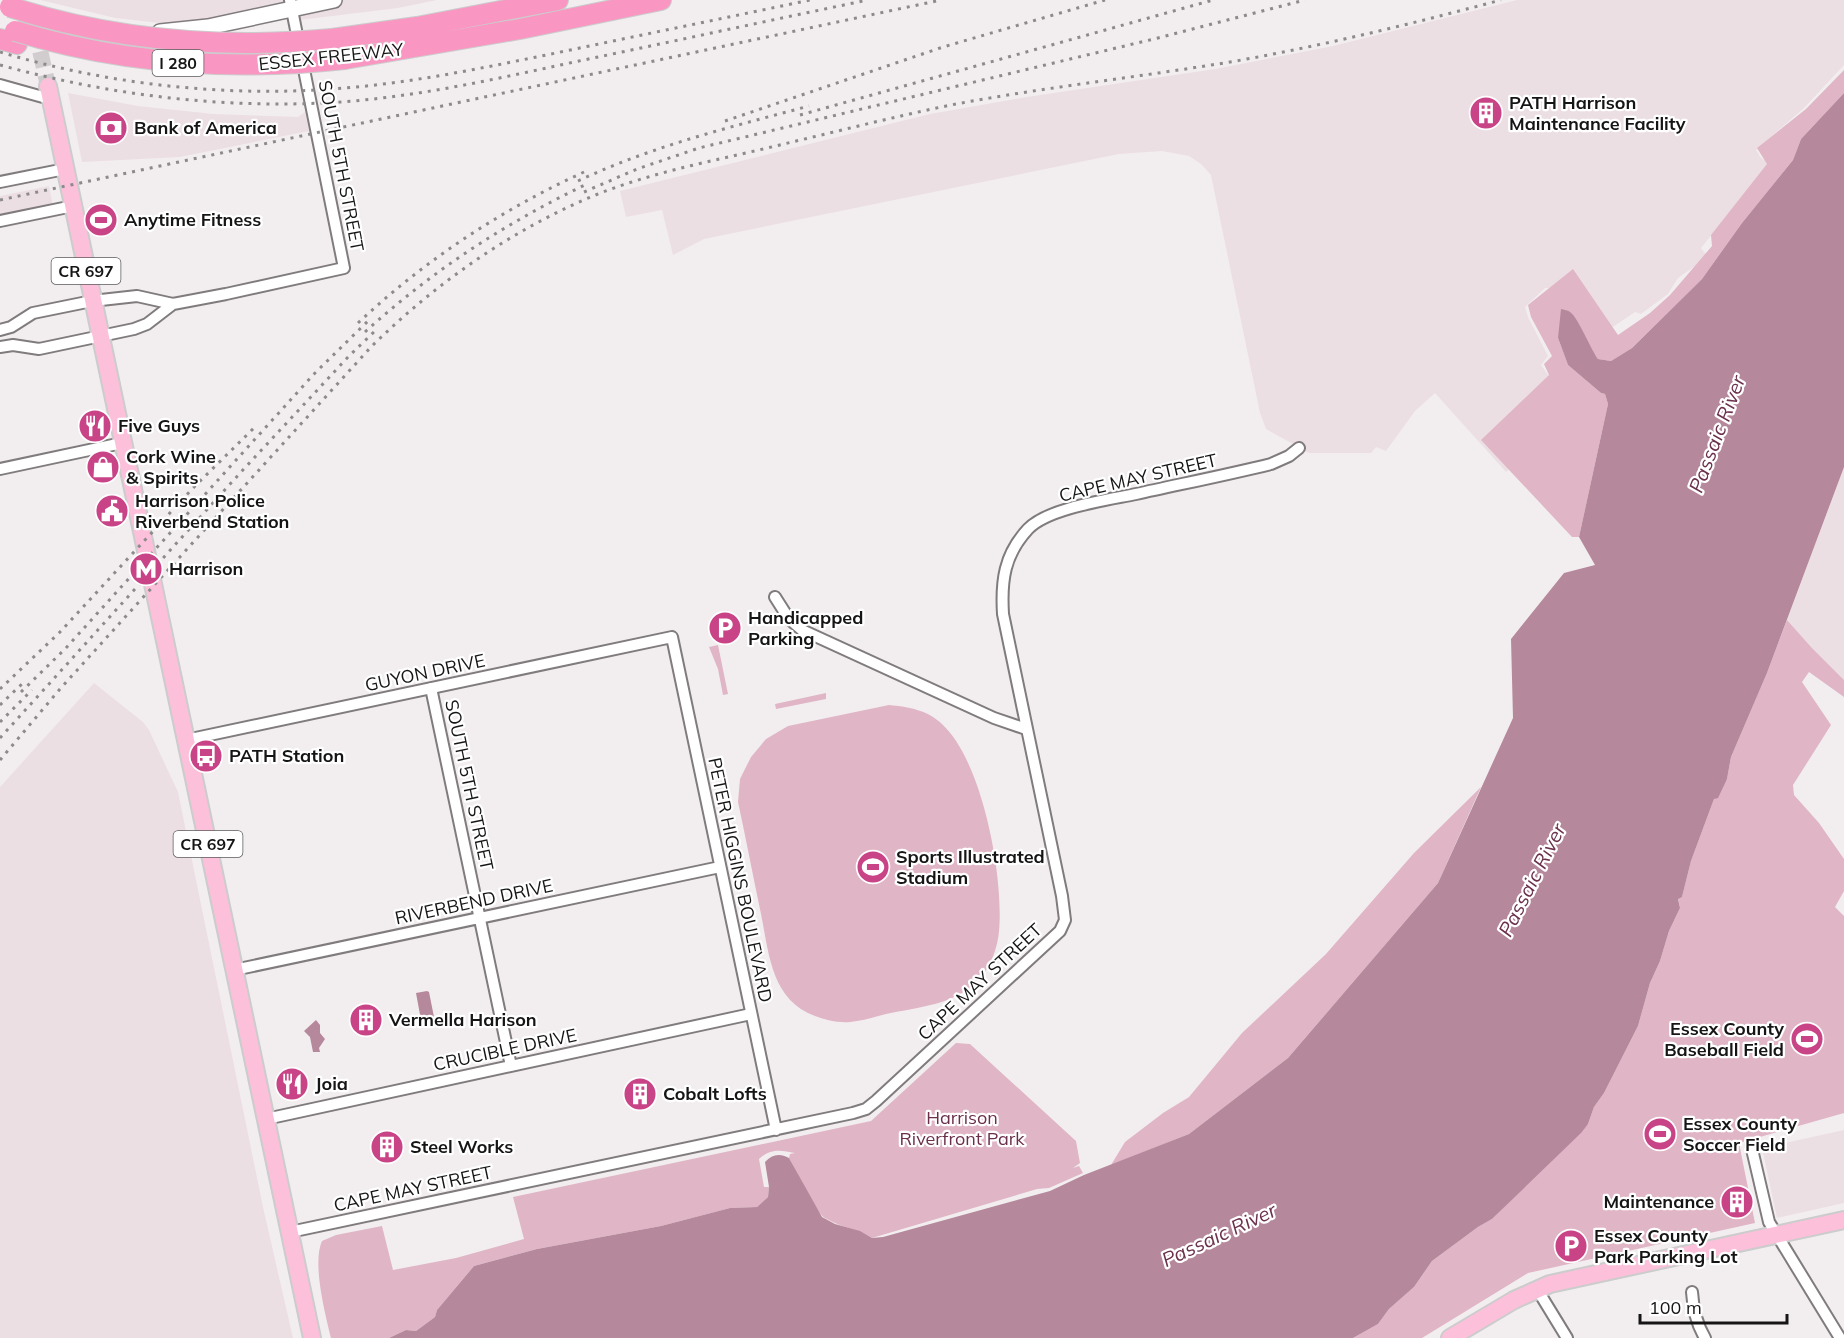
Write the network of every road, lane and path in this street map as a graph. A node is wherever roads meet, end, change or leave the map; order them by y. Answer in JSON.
{"nodes":[{"id":1,"x":29,"y":0,"type":"edge"},
{"id":2,"x":334,"y":0,"type":"edge"},
{"id":3,"x":558,"y":0,"type":"edge"},
{"id":4,"x":661,"y":0,"type":"edge"},
{"id":5,"x":291,"y":4,"type":"edge"},
{"id":6,"x":5,"y":6,"type":"edge"},
{"id":7,"x":35,"y":28,"type":"joint"},
{"id":8,"x":8,"y":35,"type":"edge"},
{"id":9,"x":0,"y":85,"type":"edge"},
{"id":10,"x":49,"y":92,"type":"joint"},
{"id":11,"x":65,"y":169,"type":"junction"},
{"id":12,"x":0,"y":182,"type":"edge"},
{"id":13,"x":73,"y":206,"type":"junction"},
{"id":14,"x":0,"y":221,"type":"edge"},
{"id":15,"x":92,"y":301,"type":"junction"},
{"id":16,"x":173,"y":304,"type":"junction"},
{"id":17,"x":0,"y":330,"type":"edge"},
{"id":18,"x":100,"y":336,"type":"junction"},
{"id":19,"x":0,"y":347,"type":"edge"},
{"id":20,"x":123,"y":446,"type":"junction"},
{"id":21,"x":1299,"y":448,"type":"dead end"},
{"id":22,"x":0,"y":469,"type":"edge"},
{"id":23,"x":775,"y":597,"type":"dead end"},
{"id":24,"x":672,"y":637,"type":"joint"},
{"id":25,"x":431,"y":688,"type":"junction"},
{"id":26,"x":1026,"y":729,"type":"junction"},
{"id":27,"x":186,"y":740,"type":"junction"},
{"id":28,"x":720,"y":867,"type":"junction"},
{"id":29,"x":481,"y":918,"type":"junction"},
{"id":30,"x":234,"y":970,"type":"junction"},
{"id":31,"x":752,"y":1014,"type":"junction"},
{"id":32,"x":511,"y":1066,"type":"junction"},
{"id":33,"x":266,"y":1119,"type":"junction"},
{"id":34,"x":776,"y":1130,"type":"junction"},
{"id":35,"x":1751,"y":1145,"type":"dead end"},
{"id":36,"x":1844,"y":1220,"type":"edge"},
{"id":37,"x":290,"y":1232,"type":"junction"},
{"id":38,"x":1776,"y":1235,"type":"junction"},
{"id":39,"x":1537,"y":1289,"type":"junction"},
{"id":40,"x":1692,"y":1292,"type":"dead end"},
{"id":41,"x":312,"y":1338,"type":"edge"},
{"id":42,"x":1450,"y":1338,"type":"edge"},
{"id":43,"x":1568,"y":1338,"type":"edge"},
{"id":44,"x":1705,"y":1338,"type":"edge"},
{"id":45,"x":1839,"y":1338,"type":"edge"}],
"edges":[{"from":1,"to":7,"type":"main road"},
{"from":2,"to":5,"type":"street"},
{"from":3,"to":6,"type":"highway","name":"ESSEX FREEWAY","number":"I 280","bridge":true},
{"from":4,"to":8,"type":"highway","name":"ESSEX FREEWAY","number":"I 280","bridge":true},
{"from":5,"to":7,"type":"street"},
{"from":5,"to":16,"type":"street","name":"SOUTH 5TH STREET"},
{"from":9,"to":10,"type":"street"},
{"from":10,"to":11,"type":"main road","number":"CR 697"},
{"from":11,"to":12,"type":"street"},
{"from":11,"to":13,"type":"main road","number":"CR 697"},
{"from":13,"to":14,"type":"street"},
{"from":13,"to":15,"type":"main road","number":"CR 697"},
{"from":15,"to":16,"type":"street"},
{"from":15,"to":17,"type":"street"},
{"from":15,"to":18,"type":"main road","number":"CR 697"},
{"from":16,"to":18,"type":"street"},
{"from":18,"to":19,"type":"street"},
{"from":18,"to":20,"type":"main road","number":"CR 697"},
{"from":20,"to":22,"type":"street"},
{"from":20,"to":27,"type":"main road","number":"CR 697"},
{"from":21,"to":26,"type":"street","name":"CAPE MAY STREET"},
{"from":23,"to":26,"type":"street"},
{"from":24,"to":25,"type":"street","name":"GUYON DRIVE"},
{"from":24,"to":28,"type":"street","name":"PETER HIGGINS BOULEVARD"},
{"from":25,"to":27,"type":"street","name":"GUYON DRIVE"},
{"from":25,"to":29,"type":"street","name":"SOUTH 5TH STREET"},
{"from":26,"to":34,"type":"street","name":"CAPE MAY STREET"},
{"from":27,"to":30,"type":"main road","number":"CR 697"},
{"from":28,"to":29,"type":"street","name":"RIVERBEND DRIVE"},
{"from":28,"to":31,"type":"street","name":"PETER HIGGINS BOULEVARD"},
{"from":29,"to":30,"type":"street","name":"RIVERBEND DRIVE"},
{"from":29,"to":32,"type":"street","name":"SOUTH 5TH STREET"},
{"from":30,"to":33,"type":"main road","number":"CR 697"},
{"from":31,"to":32,"type":"street","name":"CRUCIBLE DRIVE"},
{"from":31,"to":34,"type":"street","name":"PETER HIGGINS BOULEVARD"},
{"from":32,"to":33,"type":"street","name":"CRUCIBLE DRIVE"},
{"from":33,"to":37,"type":"main road","number":"CR 697"},
{"from":34,"to":37,"type":"street","name":"CAPE MAY STREET"},
{"from":35,"to":38,"type":"street"},
{"from":36,"to":38,"type":"main road"},
{"from":37,"to":41,"type":"main road","number":"CR 697"},
{"from":38,"to":39,"type":"main road"},
{"from":38,"to":45,"type":"street"},
{"from":39,"to":42,"type":"main road"},
{"from":39,"to":43,"type":"street"},
{"from":40,"to":44,"type":"street"}]}
